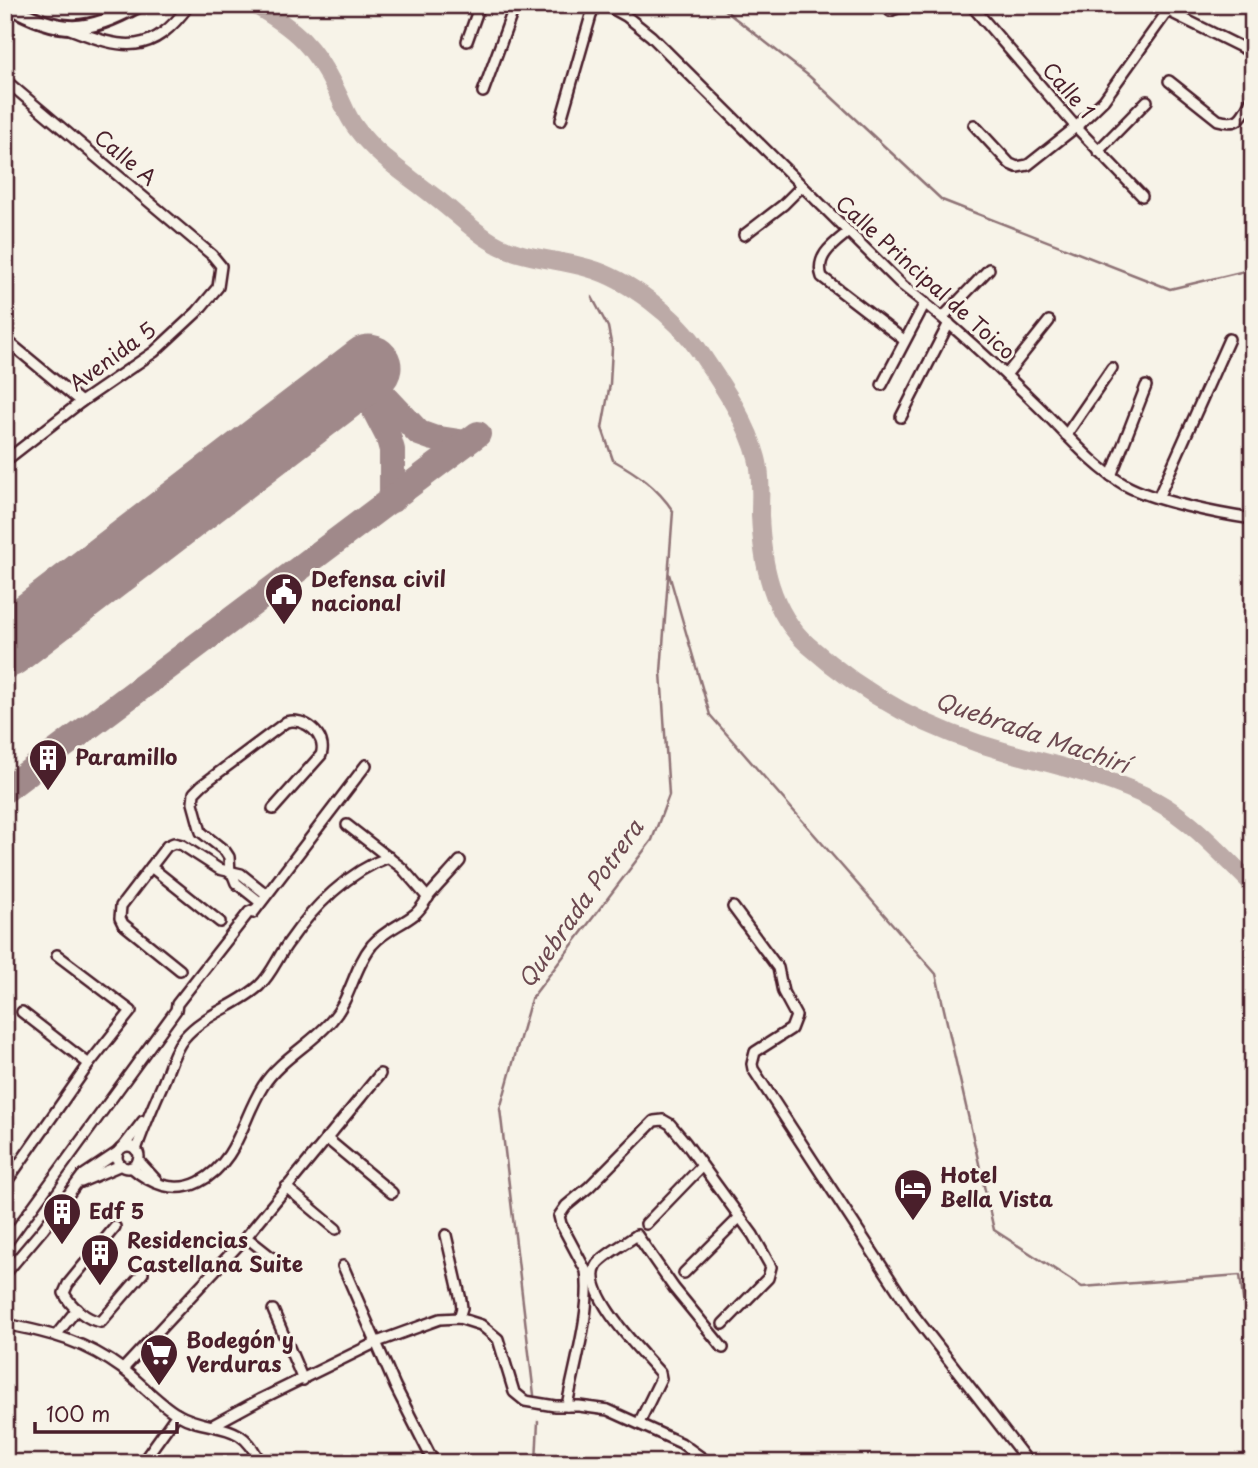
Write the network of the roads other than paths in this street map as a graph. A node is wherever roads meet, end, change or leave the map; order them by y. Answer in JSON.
{"nodes":[{"id":1,"x":7,"y":5,"type":"edge"},
{"id":2,"x":139,"y":5,"type":"edge"},
{"id":3,"x":189,"y":5,"type":"edge"},
{"id":4,"x":480,"y":5,"type":"edge"},
{"id":5,"x":515,"y":5,"type":"edge"},
{"id":6,"x":594,"y":5,"type":"edge"},
{"id":7,"x":606,"y":5,"type":"edge"},
{"id":8,"x":925,"y":5,"type":"edge"},
{"id":9,"x":1156,"y":5,"type":"edge"},
{"id":10,"x":976,"y":7,"type":"edge"},
{"id":11,"x":1170,"y":9,"type":"edge"},
{"id":12,"x":890,"y":11,"type":"dead end"},
{"id":13,"x":68,"y":29,"type":"junction"},
{"id":14,"x":467,"y":41,"type":"dead end"},
{"id":15,"x":1253,"y":53,"type":"edge"},
{"id":16,"x":5,"y":79,"type":"edge"},
{"id":17,"x":1169,"y":81,"type":"dead end"},
{"id":18,"x":483,"y":92,"type":"dead end"},
{"id":19,"x":1253,"y":96,"type":"edge"},
{"id":20,"x":1147,"y":101,"type":"dead end"},
{"id":21,"x":561,"y":120,"type":"dead end"},
{"id":22,"x":974,"y":125,"type":"dead end"},
{"id":23,"x":1076,"y":127,"type":"junction"},
{"id":24,"x":1098,"y":151,"type":"junction"},
{"id":25,"x":802,"y":187,"type":"junction"},
{"id":26,"x":1142,"y":196,"type":"dead end"},
{"id":27,"x":847,"y":233,"type":"junction"},
{"id":28,"x":744,"y":234,"type":"dead end"},
{"id":29,"x":220,"y":266,"type":"joint"},
{"id":30,"x":989,"y":269,"type":"dead end"},
{"id":31,"x":925,"y":303,"type":"junction"},
{"id":32,"x":946,"y":320,"type":"junction"},
{"id":33,"x":1049,"y":321,"type":"dead end"},
{"id":34,"x":5,"y":339,"type":"edge"},
{"id":35,"x":1229,"y":339,"type":"dead end"},
{"id":36,"x":904,"y":340,"type":"junction"},
{"id":37,"x":1112,"y":368,"type":"dead end"},
{"id":38,"x":1006,"y":374,"type":"junction"},
{"id":39,"x":882,"y":386,"type":"dead end"},
{"id":40,"x":1146,"y":386,"type":"dead end"},
{"id":41,"x":81,"y":402,"type":"junction"},
{"id":42,"x":901,"y":417,"type":"dead end"},
{"id":43,"x":1066,"y":435,"type":"junction"},
{"id":44,"x":5,"y":461,"type":"edge"},
{"id":45,"x":1111,"y":476,"type":"junction"},
{"id":46,"x":1158,"y":498,"type":"junction"},
{"id":47,"x":1253,"y":519,"type":"edge"},
{"id":48,"x":366,"y":765,"type":"dead end"},
{"id":49,"x":273,"y":809,"type":"dead end"},
{"id":50,"x":347,"y":825,"type":"dead end"},
{"id":51,"x":389,"y":857,"type":"junction"},
{"id":52,"x":460,"y":861,"type":"dead end"},
{"id":53,"x":151,"y":867,"type":"junction"},
{"id":54,"x":231,"y":873,"type":"junction"},
{"id":55,"x":428,"y":898,"type":"junction"},
{"id":56,"x":260,"y":902,"type":"junction"},
{"id":57,"x":733,"y":906,"type":"dead end"},
{"id":58,"x":220,"y":922,"type":"dead end"},
{"id":59,"x":57,"y":955,"type":"dead end"},
{"id":60,"x":180,"y":970,"type":"dead end"},
{"id":61,"x":22,"y":1012,"type":"dead end"},
{"id":62,"x":89,"y":1064,"type":"junction"},
{"id":63,"x":380,"y":1074,"type":"dead end"},
{"id":64,"x":149,"y":1114,"type":"junction"},
{"id":65,"x":326,"y":1138,"type":"junction"},
{"id":66,"x":120,"y":1150,"type":"junction"},
{"id":67,"x":132,"y":1161,"type":"junction"},
{"id":68,"x":702,"y":1166,"type":"junction"},
{"id":69,"x":5,"y":1184,"type":"edge"},
{"id":70,"x":76,"y":1185,"type":"junction"},
{"id":71,"x":286,"y":1187,"type":"junction"},
{"id":72,"x":392,"y":1193,"type":"dead end"},
{"id":73,"x":739,"y":1218,"type":"junction"},
{"id":74,"x":646,"y":1224,"type":"dead end"},
{"id":75,"x":115,"y":1227,"type":"dead end"},
{"id":76,"x":336,"y":1229,"type":"dead end"},
{"id":77,"x":446,"y":1235,"type":"dead end"},
{"id":78,"x":246,"y":1237,"type":"junction"},
{"id":79,"x":5,"y":1245,"type":"edge"},
{"id":80,"x":343,"y":1266,"type":"dead end"},
{"id":81,"x":284,"y":1268,"type":"dead end"},
{"id":82,"x":7,"y":1273,"type":"edge"},
{"id":83,"x":143,"y":1273,"type":"dead end"},
{"id":84,"x":684,"y":1273,"type":"dead end"},
{"id":85,"x":5,"y":1283,"type":"edge"},
{"id":86,"x":77,"y":1309,"type":"junction"},
{"id":87,"x":273,"y":1310,"type":"dead end"},
{"id":88,"x":459,"y":1318,"type":"junction"},
{"id":89,"x":5,"y":1324,"type":"edge"},
{"id":90,"x":723,"y":1324,"type":"dead end"},
{"id":91,"x":57,"y":1334,"type":"junction"},
{"id":92,"x":377,"y":1342,"type":"junction"},
{"id":93,"x":723,"y":1348,"type":"dead end"},
{"id":94,"x":123,"y":1369,"type":"junction"},
{"id":95,"x":303,"y":1380,"type":"junction"},
{"id":96,"x":568,"y":1406,"type":"junction"},
{"id":97,"x":177,"y":1414,"type":"junction"},
{"id":98,"x":639,"y":1423,"type":"junction"},
{"id":99,"x":213,"y":1425,"type":"junction"},
{"id":100,"x":142,"y":1463,"type":"edge"},
{"id":101,"x":260,"y":1463,"type":"edge"},
{"id":102,"x":434,"y":1463,"type":"edge"},
{"id":103,"x":709,"y":1463,"type":"edge"},
{"id":104,"x":1029,"y":1463,"type":"edge"}],
"edges":[{"from":1,"to":13,"type":"main road"},
{"from":2,"to":13,"type":"main road"},
{"from":3,"to":13,"type":"street"},
{"from":4,"to":14,"type":"street"},
{"from":5,"to":18,"type":"street"},
{"from":6,"to":21,"type":"street"},
{"from":7,"to":25,"type":"street","name":"Calle Principal de Toico"},
{"from":8,"to":12,"type":"street"},
{"from":9,"to":11,"type":"street"},
{"from":10,"to":23,"type":"street","name":"Calle 1"},
{"from":11,"to":15,"type":"street"},
{"from":11,"to":23,"type":"street"},
{"from":16,"to":29,"type":"street","name":"Calle A"},
{"from":17,"to":19,"type":"street"},
{"from":20,"to":24,"type":"street"},
{"from":22,"to":23,"type":"street"},
{"from":23,"to":24,"type":"street","name":"Calle 1"},
{"from":24,"to":26,"type":"street","name":"Calle 1"},
{"from":25,"to":27,"type":"street","name":"Calle Principal de Toico"},
{"from":25,"to":28,"type":"street"},
{"from":27,"to":31,"type":"street","name":"Calle Principal de Toico"},
{"from":27,"to":36,"type":"street"},
{"from":29,"to":41,"type":"street","name":"Avenida 5"},
{"from":30,"to":32,"type":"street"},
{"from":31,"to":32,"type":"street","name":"Calle Principal de Toico"},
{"from":31,"to":36,"type":"street"},
{"from":32,"to":38,"type":"street","name":"Calle Principal de Toico"},
{"from":32,"to":42,"type":"street"},
{"from":33,"to":38,"type":"street"},
{"from":34,"to":41,"type":"street"},
{"from":35,"to":46,"type":"street"},
{"from":36,"to":39,"type":"street"},
{"from":37,"to":43,"type":"street"},
{"from":38,"to":43,"type":"street","name":"Calle Principal de Toico"},
{"from":40,"to":45,"type":"street"},
{"from":41,"to":44,"type":"street","name":"Avenida 5"},
{"from":43,"to":45,"type":"street","name":"Calle Principal de Toico"},
{"from":45,"to":46,"type":"street","name":"Calle Principal de Toico"},
{"from":46,"to":47,"type":"street","name":"Calle Principal de Toico"},
{"from":48,"to":56,"type":"street"},
{"from":49,"to":54,"type":"street"},
{"from":50,"to":51,"type":"street"},
{"from":51,"to":55,"type":"street"},
{"from":51,"to":64,"type":"street"},
{"from":52,"to":55,"type":"street"},
{"from":53,"to":54,"type":"street"},
{"from":53,"to":58,"type":"street"},
{"from":53,"to":60,"type":"street"},
{"from":54,"to":56,"type":"street"},
{"from":55,"to":67,"type":"street"},
{"from":56,"to":79,"type":"street"},
{"from":57,"to":104,"type":"street"},
{"from":59,"to":62,"type":"street"},
{"from":61,"to":62,"type":"street"},
{"from":62,"to":69,"type":"street"},
{"from":63,"to":65,"type":"street"},
{"from":64,"to":66,"type":"street"},
{"from":64,"to":67,"type":"street"},
{"from":65,"to":71,"type":"street"},
{"from":65,"to":72,"type":"street"},
{"from":66,"to":67,"type":"street"},
{"from":66,"to":67,"type":"street"},
{"from":66,"to":70,"type":"street"},
{"from":67,"to":70,"type":"street"},
{"from":68,"to":73,"type":"street"},
{"from":68,"to":74,"type":"street"},
{"from":68,"to":96,"type":"street"},
{"from":70,"to":82,"type":"street"},
{"from":71,"to":76,"type":"street"},
{"from":71,"to":78,"type":"street"},
{"from":73,"to":84,"type":"street"},
{"from":73,"to":90,"type":"street"},
{"from":75,"to":86,"type":"street"},
{"from":77,"to":88,"type":"street"},
{"from":78,"to":81,"type":"street"},
{"from":78,"to":94,"type":"street"},
{"from":80,"to":92,"type":"street"},
{"from":82,"to":85,"type":"street"},
{"from":83,"to":86,"type":"street"},
{"from":86,"to":91,"type":"street"},
{"from":87,"to":95,"type":"street"},
{"from":88,"to":92,"type":"street"},
{"from":88,"to":96,"type":"street"},
{"from":89,"to":91,"type":"street"},
{"from":91,"to":94,"type":"street"},
{"from":92,"to":95,"type":"street"},
{"from":92,"to":102,"type":"street"},
{"from":93,"to":98,"type":"street"},
{"from":94,"to":97,"type":"street"},
{"from":95,"to":99,"type":"street"},
{"from":96,"to":98,"type":"street"},
{"from":97,"to":99,"type":"street"},
{"from":97,"to":100,"type":"street"},
{"from":98,"to":103,"type":"street"},
{"from":99,"to":101,"type":"street"}]}
